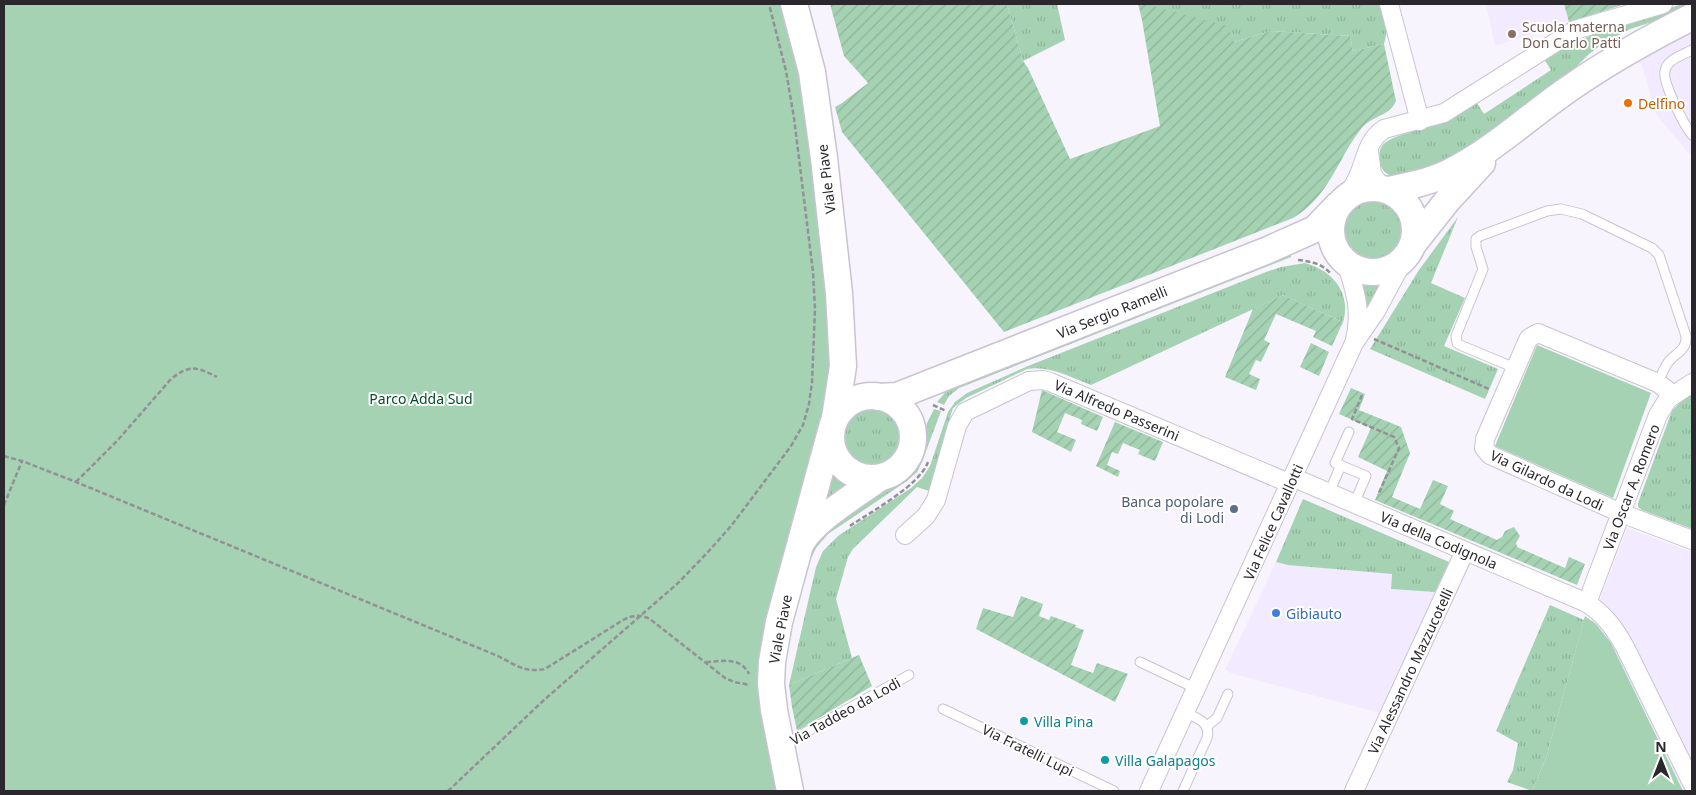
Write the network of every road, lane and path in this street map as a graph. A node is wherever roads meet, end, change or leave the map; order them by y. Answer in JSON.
{"nodes":[{"id":1,"x":769,"y":4,"type":"edge"},
{"id":2,"x":794,"y":4,"type":"edge"},
{"id":3,"x":1390,"y":4,"type":"edge"},
{"id":4,"x":1663,"y":4,"type":"edge"},
{"id":5,"x":1638,"y":8,"type":"edge"},
{"id":6,"x":1692,"y":17,"type":"edge"},
{"id":7,"x":1692,"y":50,"type":"edge"},
{"id":8,"x":1420,"y":121,"type":"junction"},
{"id":9,"x":1512,"y":132,"type":"junction"},
{"id":10,"x":1692,"y":135,"type":"edge"},
{"id":11,"x":1368,"y":146,"type":"junction"},
{"id":12,"x":1386,"y":189,"type":"junction"},
{"id":13,"x":1341,"y":202,"type":"junction"},
{"id":14,"x":1268,"y":250,"type":"junction"},
{"id":15,"x":1409,"y":251,"type":"junction"},
{"id":16,"x":1294,"y":260,"type":"dead end"},
{"id":17,"x":1340,"y":266,"type":"junction"},
{"id":18,"x":1373,"y":339,"type":"dead end"},
{"id":19,"x":1354,"y":343,"type":"junction"},
{"id":20,"x":843,"y":356,"type":"junction"},
{"id":21,"x":1515,"y":368,"type":"junction"},
{"id":22,"x":957,"y":373,"type":"junction"},
{"id":23,"x":217,"y":377,"type":"dead end"},
{"id":24,"x":1658,"y":383,"type":"junction"},
{"id":25,"x":1692,"y":383,"type":"edge"},
{"id":26,"x":1362,"y":395,"type":"dead end"},
{"id":27,"x":1504,"y":395,"type":"junction"},
{"id":28,"x":876,"y":396,"type":"junction"},
{"id":29,"x":1672,"y":396,"type":"junction"},
{"id":30,"x":950,"y":405,"type":"dead end"},
{"id":31,"x":946,"y":411,"type":"dead end"},
{"id":32,"x":833,"y":424,"type":"junction"},
{"id":33,"x":1349,"y":432,"type":"dead end"},
{"id":34,"x":913,"y":437,"type":"junction"},
{"id":35,"x":4,"y":456,"type":"edge"},
{"id":36,"x":930,"y":456,"type":"dead end"},
{"id":37,"x":22,"y":461,"type":"junction"},
{"id":38,"x":1341,"y":465,"type":"junction"},
{"id":39,"x":879,"y":478,"type":"junction"},
{"id":40,"x":1290,"y":480,"type":"junction"},
{"id":41,"x":76,"y":482,"type":"junction"},
{"id":42,"x":1328,"y":493,"type":"junction"},
{"id":43,"x":1354,"y":504,"type":"junction"},
{"id":44,"x":4,"y":505,"type":"edge"},
{"id":45,"x":1371,"y":511,"type":"junction"},
{"id":46,"x":1621,"y":513,"type":"junction"},
{"id":47,"x":849,"y":526,"type":"dead end"},
{"id":48,"x":905,"y":535,"type":"dead end"},
{"id":49,"x":1692,"y":540,"type":"edge"},
{"id":50,"x":1465,"y":551,"type":"junction"},
{"id":51,"x":796,"y":556,"type":"junction"},
{"id":52,"x":1587,"y":603,"type":"junction"},
{"id":53,"x":641,"y":615,"type":"junction"},
{"id":54,"x":705,"y":662,"type":"junction"},
{"id":55,"x":1140,"y":662,"type":"dead end"},
{"id":56,"x":909,"y":675,"type":"dead end"},
{"id":57,"x":1197,"y":689,"type":"junction"},
{"id":58,"x":1228,"y":694,"type":"dead end"},
{"id":59,"x":943,"y":709,"type":"dead end"},
{"id":60,"x":1186,"y":713,"type":"junction"},
{"id":61,"x":1206,"y":726,"type":"junction"},
{"id":62,"x":781,"y":746,"type":"junction"},
{"id":63,"x":1692,"y":783,"type":"edge"},
{"id":64,"x":448,"y":791,"type":"edge"},
{"id":65,"x":790,"y":791,"type":"edge"},
{"id":66,"x":1114,"y":791,"type":"edge"},
{"id":67,"x":1149,"y":791,"type":"edge"},
{"id":68,"x":1183,"y":791,"type":"edge"},
{"id":69,"x":1354,"y":791,"type":"edge"}],
"edges":[{"from":1,"to":53,"type":"path"},
{"from":2,"to":20,"type":"street","name":"Viale Piave"},
{"from":3,"to":8,"type":"street"},
{"from":4,"to":5,"type":"street"},
{"from":5,"to":8,"type":"street"},
{"from":6,"to":9,"type":"street","name":"Via Felice Cavallotti"},
{"from":7,"to":10,"type":"lane"},
{"from":8,"to":11,"type":"street"},
{"from":9,"to":12,"type":"street","name":"Via Felice Cavallotti"},
{"from":9,"to":15,"type":"street","name":"Via Felice Cavallotti"},
{"from":11,"to":12,"type":"street"},
{"from":11,"to":13,"type":"street"},
{"from":12,"to":13,"type":"street","name":"Via Felice Cavallotti"},
{"from":12,"to":15,"type":"street","name":"Via Felice Cavallotti"},
{"from":13,"to":14,"type":"street","name":"Via Sergio Ramelli"},
{"from":13,"to":17,"type":"street"},
{"from":14,"to":17,"type":"street","name":"Via Sergio Ramelli"},
{"from":14,"to":22,"type":"street","name":"Via Sergio Ramelli"},
{"from":15,"to":17,"type":"street","name":"Via Felice Cavallotti"},
{"from":15,"to":19,"type":"street","name":"Via Felice Cavallotti"},
{"from":16,"to":17,"type":"path"},
{"from":17,"to":19,"type":"street"},
{"from":18,"to":27,"type":"path"},
{"from":19,"to":40,"type":"street","name":"Via Felice Cavallotti"},
{"from":20,"to":28,"type":"street","name":"Viale Piave"},
{"from":20,"to":32,"type":"street","name":"Viale Piave"},
{"from":21,"to":24,"type":"street","name":"Via Gilardo da Lodi"},
{"from":21,"to":24,"type":"lane"},
{"from":21,"to":27,"type":"street","name":"Via Gilardo da Lodi"},
{"from":22,"to":28,"type":"street","name":"Via Sergio Ramelli"},
{"from":22,"to":34,"type":"street","name":"Via Sergio Ramelli"},
{"from":23,"to":41,"type":"path"},
{"from":24,"to":29,"type":"street","name":"Via Gilardo da Lodi"},
{"from":25,"to":29,"type":"street","name":"Via Oscar A. Romero"},
{"from":26,"to":45,"type":"path"},
{"from":27,"to":46,"type":"street","name":"Via Gilardo da Lodi"},
{"from":28,"to":32,"type":"street"},
{"from":28,"to":34,"type":"street","name":"Viale Piave"},
{"from":29,"to":46,"type":"street","name":"Via Oscar A. Romero"},
{"from":30,"to":31,"type":"path"},
{"from":32,"to":39,"type":"street","name":"Viale Piave"},
{"from":32,"to":51,"type":"street","name":"Viale Piave"},
{"from":33,"to":38,"type":"lane"},
{"from":34,"to":39,"type":"street","name":"Viale Piave"},
{"from":35,"to":37,"type":"path"},
{"from":36,"to":47,"type":"path"},
{"from":37,"to":41,"type":"path"},
{"from":37,"to":44,"type":"path"},
{"from":38,"to":42,"type":"lane"},
{"from":38,"to":43,"type":"lane"},
{"from":39,"to":51,"type":"street","name":"Viale Piave"},
{"from":40,"to":42,"type":"street","name":"Via della Codignola"},
{"from":40,"to":48,"type":"street","name":"Via Alfredo Passerini"},
{"from":40,"to":57,"type":"street","name":"Via Felice Cavallotti"},
{"from":41,"to":53,"type":"path"},
{"from":42,"to":43,"type":"street","name":"Via della Codignola"},
{"from":43,"to":45,"type":"street","name":"Via della Codignola"},
{"from":45,"to":50,"type":"street","name":"Via della Codignola"},
{"from":46,"to":49,"type":"street"},
{"from":46,"to":52,"type":"street","name":"Via Oscar A. Romero"},
{"from":50,"to":52,"type":"street","name":"Via della Codignola"},
{"from":50,"to":69,"type":"street","name":"Via Alessandro Mazzucotelli"},
{"from":51,"to":62,"type":"street","name":"Viale Piave"},
{"from":52,"to":63,"type":"street","name":"Via della Codignola"},
{"from":53,"to":54,"type":"path"},
{"from":53,"to":64,"type":"path"},
{"from":54,"to":54,"type":"path"},
{"from":55,"to":57,"type":"lane"},
{"from":56,"to":62,"type":"lane","name":"Via Taddeo da Lodi"},
{"from":57,"to":60,"type":"street","name":"Via Felice Cavallotti"},
{"from":58,"to":61,"type":"lane"},
{"from":59,"to":66,"type":"lane","name":"Via Fratelli Lupi"},
{"from":60,"to":61,"type":"lane"},
{"from":60,"to":67,"type":"street","name":"Via Felice Cavallotti"},
{"from":61,"to":68,"type":"lane"},
{"from":62,"to":65,"type":"street","name":"Viale Piave"}]}
